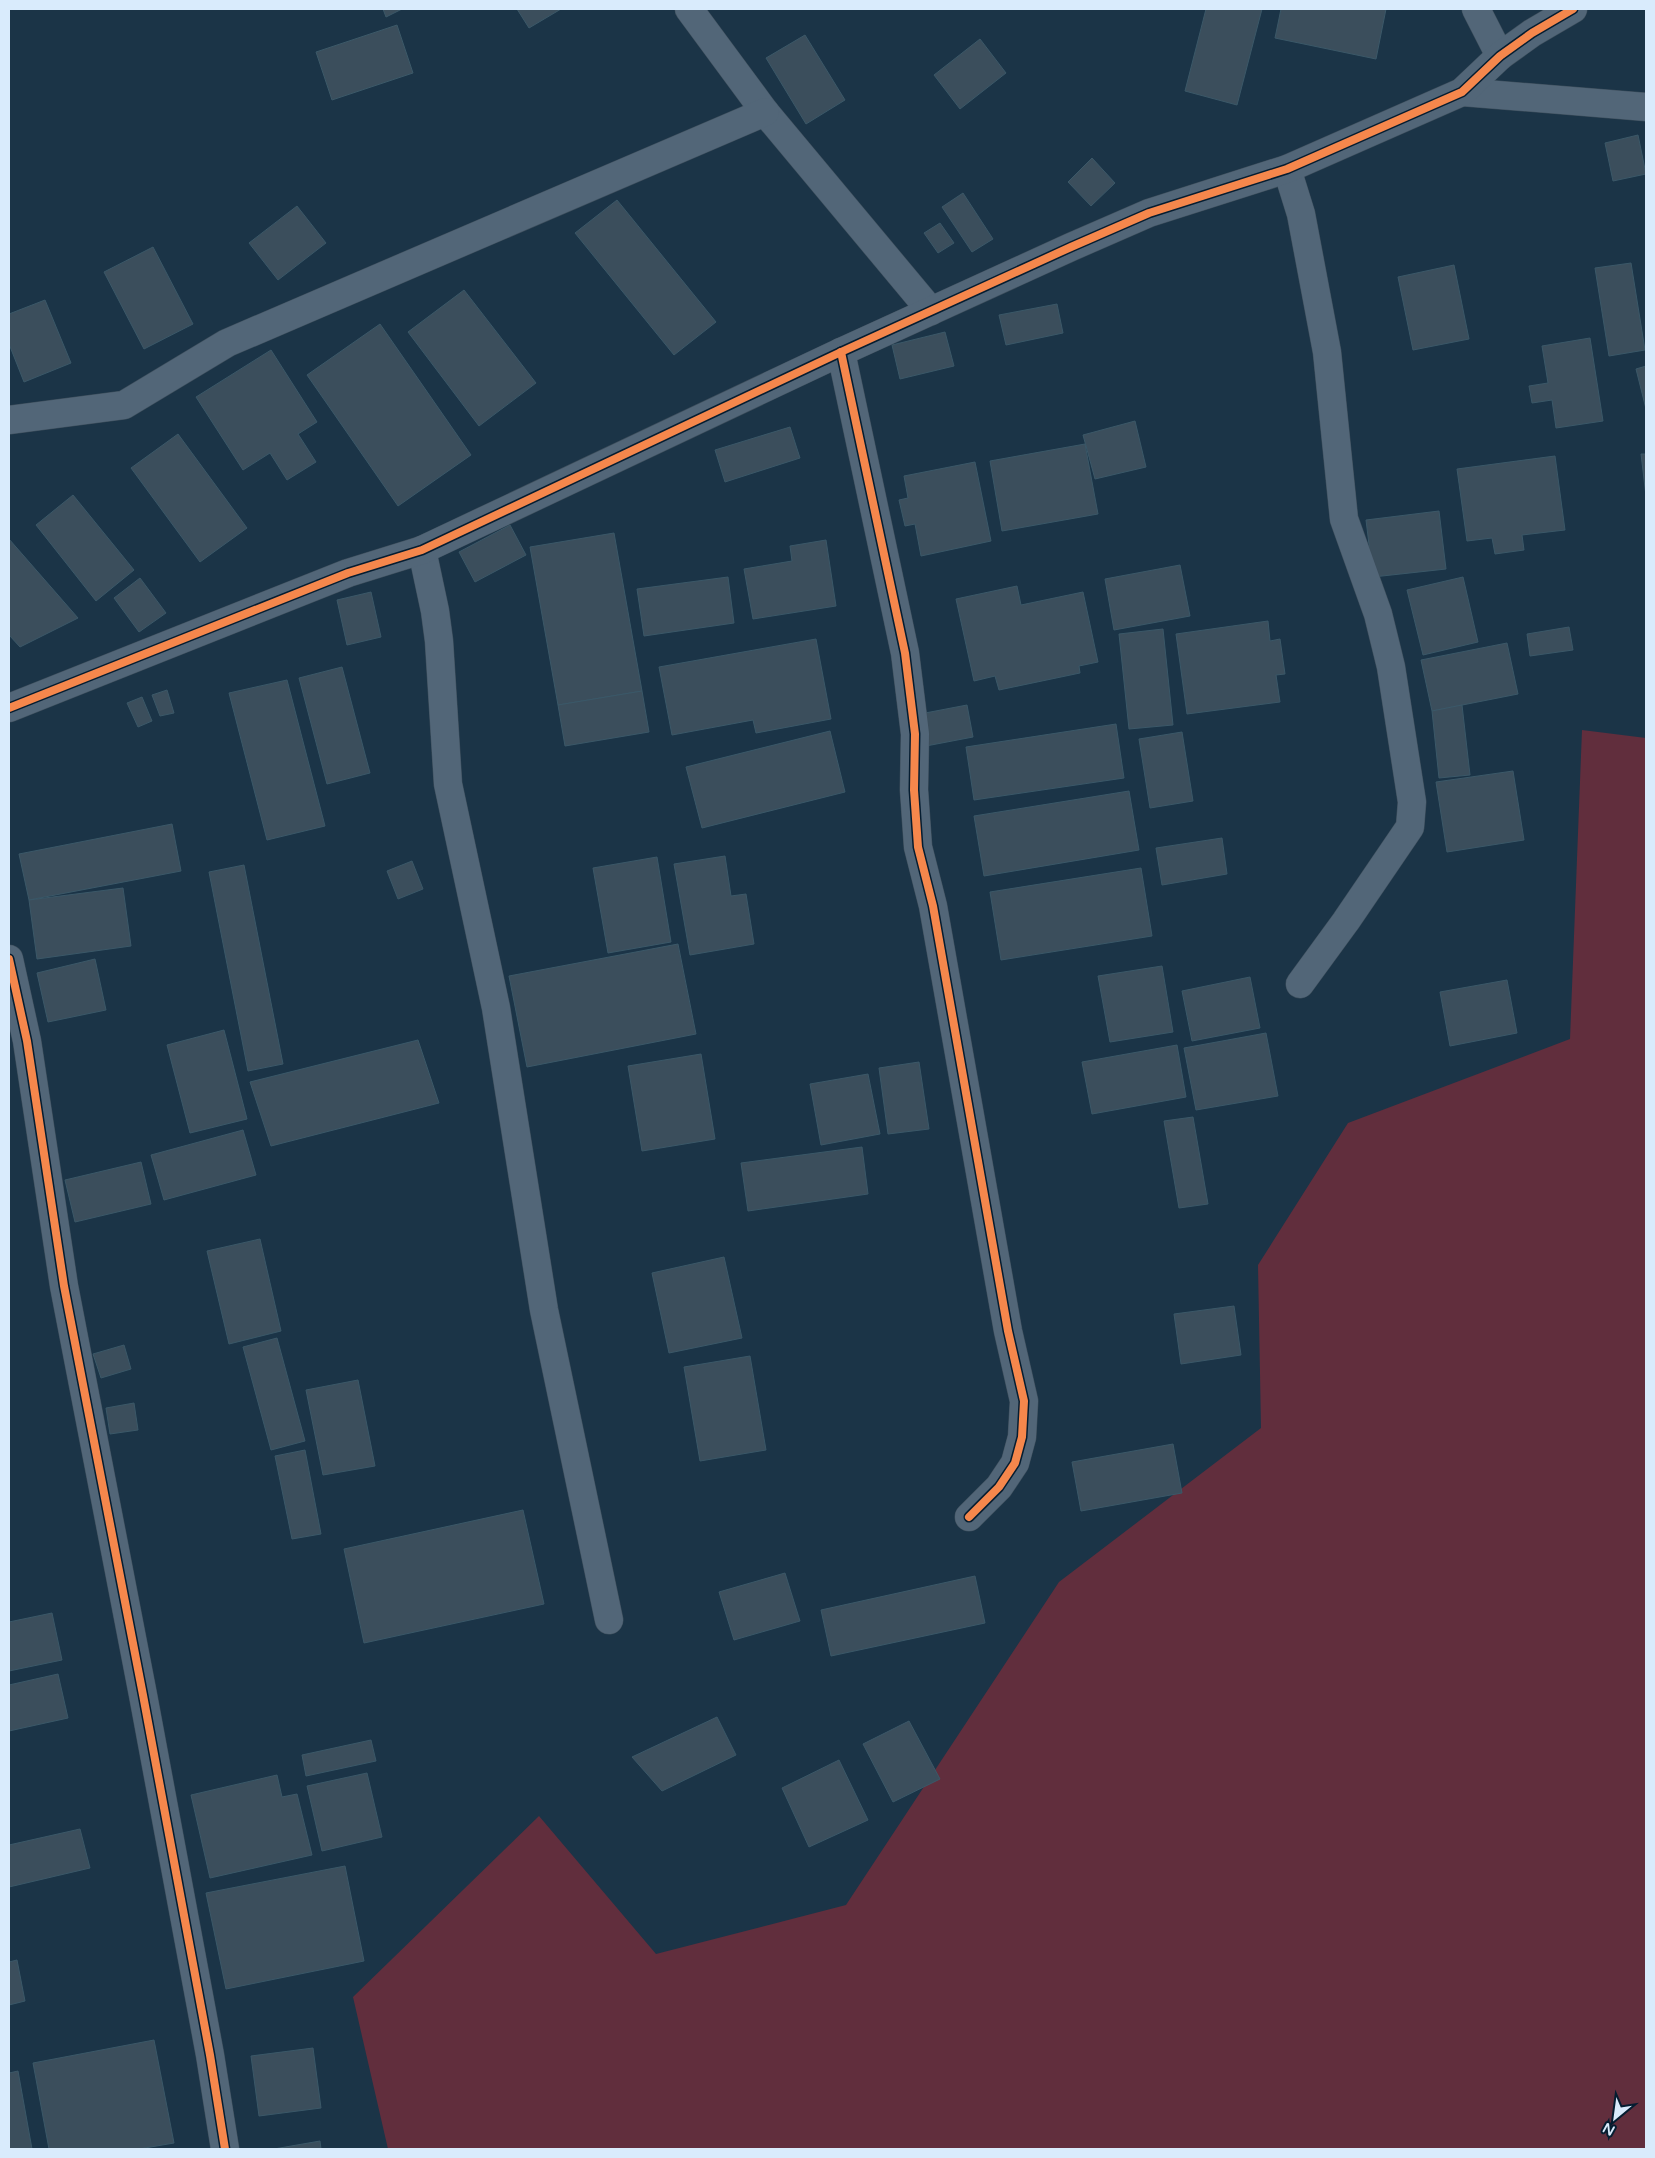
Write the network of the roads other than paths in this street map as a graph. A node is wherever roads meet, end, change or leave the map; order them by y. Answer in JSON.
{"nodes":[{"id":1,"x":689,"y":9,"type":"edge"},
{"id":2,"x":1476,"y":9,"type":"edge"},
{"id":3,"x":1573,"y":9,"type":"edge"},
{"id":4,"x":1500,"y":56,"type":"junction"},
{"id":5,"x":1462,"y":92,"type":"junction"},
{"id":6,"x":1646,"y":107,"type":"edge"},
{"id":7,"x":765,"y":112,"type":"junction"},
{"id":8,"x":1287,"y":169,"type":"junction"},
{"id":9,"x":930,"y":311,"type":"junction"},
{"id":10,"x":841,"y":352,"type":"junction"},
{"id":11,"x":9,"y":420,"type":"edge"},
{"id":12,"x":422,"y":550,"type":"junction"},
{"id":13,"x":9,"y":708,"type":"edge"},
{"id":14,"x":9,"y":959,"type":"edge"},
{"id":15,"x":1300,"y":984,"type":"dead end"},
{"id":16,"x":969,"y":1517,"type":"dead end"},
{"id":17,"x":609,"y":1620,"type":"dead end"},
{"id":18,"x":225,"y":2149,"type":"edge"}],
"edges":[{"from":1,"to":7,"type":"street"},
{"from":2,"to":4,"type":"street"},
{"from":3,"to":4,"type":"street"},
{"from":4,"to":5,"type":"street"},
{"from":5,"to":6,"type":"street"},
{"from":5,"to":8,"type":"street"},
{"from":7,"to":9,"type":"street"},
{"from":7,"to":11,"type":"street"},
{"from":8,"to":9,"type":"street"},
{"from":8,"to":15,"type":"street"},
{"from":9,"to":10,"type":"street"},
{"from":10,"to":12,"type":"street"},
{"from":10,"to":16,"type":"street"},
{"from":12,"to":13,"type":"street"},
{"from":12,"to":17,"type":"street"},
{"from":14,"to":18,"type":"street"}]}
